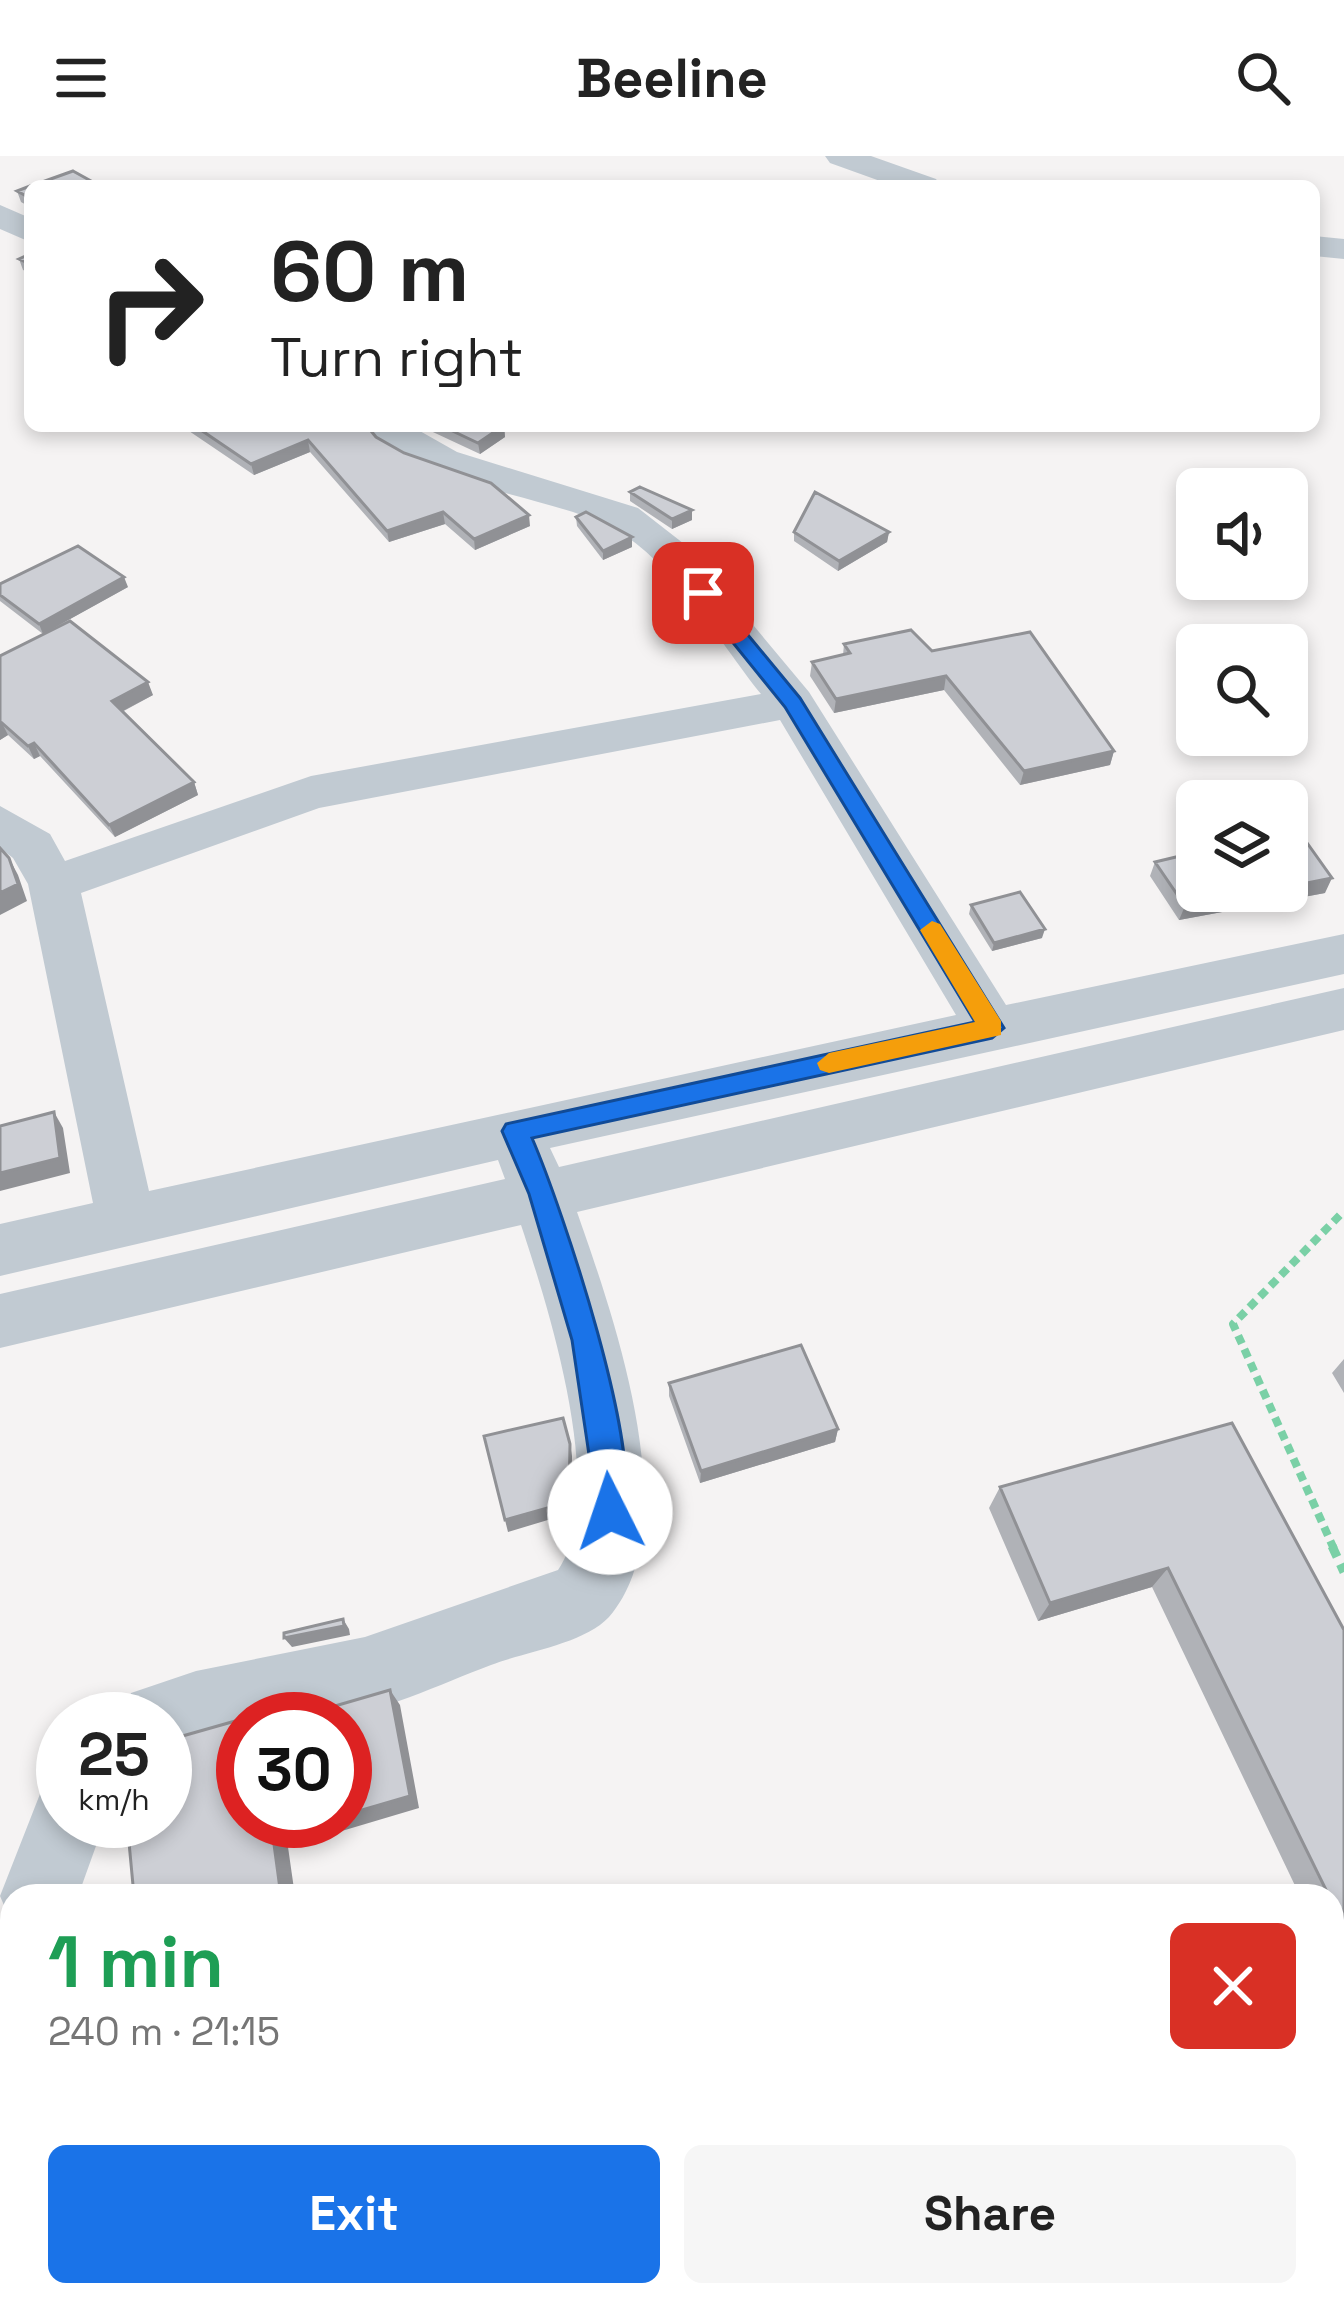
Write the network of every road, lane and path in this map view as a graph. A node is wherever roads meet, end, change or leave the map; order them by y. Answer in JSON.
{"nodes":[{"id":1,"x":841,"y":156,"type":"edge"},
{"id":2,"x":908,"y":180,"type":"edge"},
{"id":3,"x":393,"y":432,"type":"edge"},
{"id":4,"x":793,"y":703,"type":"junction"},
{"id":5,"x":0,"y":823,"type":"edge"},
{"id":6,"x":52,"y":884,"type":"junction"},
{"id":7,"x":1344,"y":954,"type":"edge"},
{"id":8,"x":1344,"y":1009,"type":"edge"},
{"id":9,"x":992,"y":1028,"type":"junction"},
{"id":10,"x":515,"y":1131,"type":"junction"},
{"id":11,"x":543,"y":1194,"type":"junction"},
{"id":12,"x":1344,"y":1211,"type":"edge"},
{"id":13,"x":127,"y":1222,"type":"junction"},
{"id":14,"x":0,"y":1250,"type":"edge"},
{"id":15,"x":0,"y":1321,"type":"edge"},
{"id":16,"x":1344,"y":1572,"type":"edge"},
{"id":17,"x":192,"y":1712,"type":"edge"},
{"id":18,"x":57,"y":1848,"type":"edge"},
{"id":19,"x":43,"y":1884,"type":"edge"}],
"edges":[{"from":1,"to":2,"type":"street"},
{"from":3,"to":4,"type":"street"},
{"from":4,"to":6,"type":"street"},
{"from":4,"to":9,"type":"street"},
{"from":5,"to":6,"type":"street"},
{"from":6,"to":13,"type":"street"},
{"from":7,"to":9,"type":"street"},
{"from":8,"to":11,"type":"street"},
{"from":9,"to":10,"type":"street"},
{"from":10,"to":11,"type":"street"},
{"from":10,"to":13,"type":"street"},
{"from":11,"to":15,"type":"street"},
{"from":11,"to":17,"type":"street"},
{"from":12,"to":16,"type":"path"},
{"from":13,"to":14,"type":"street"},
{"from":18,"to":19,"type":"street"}]}
